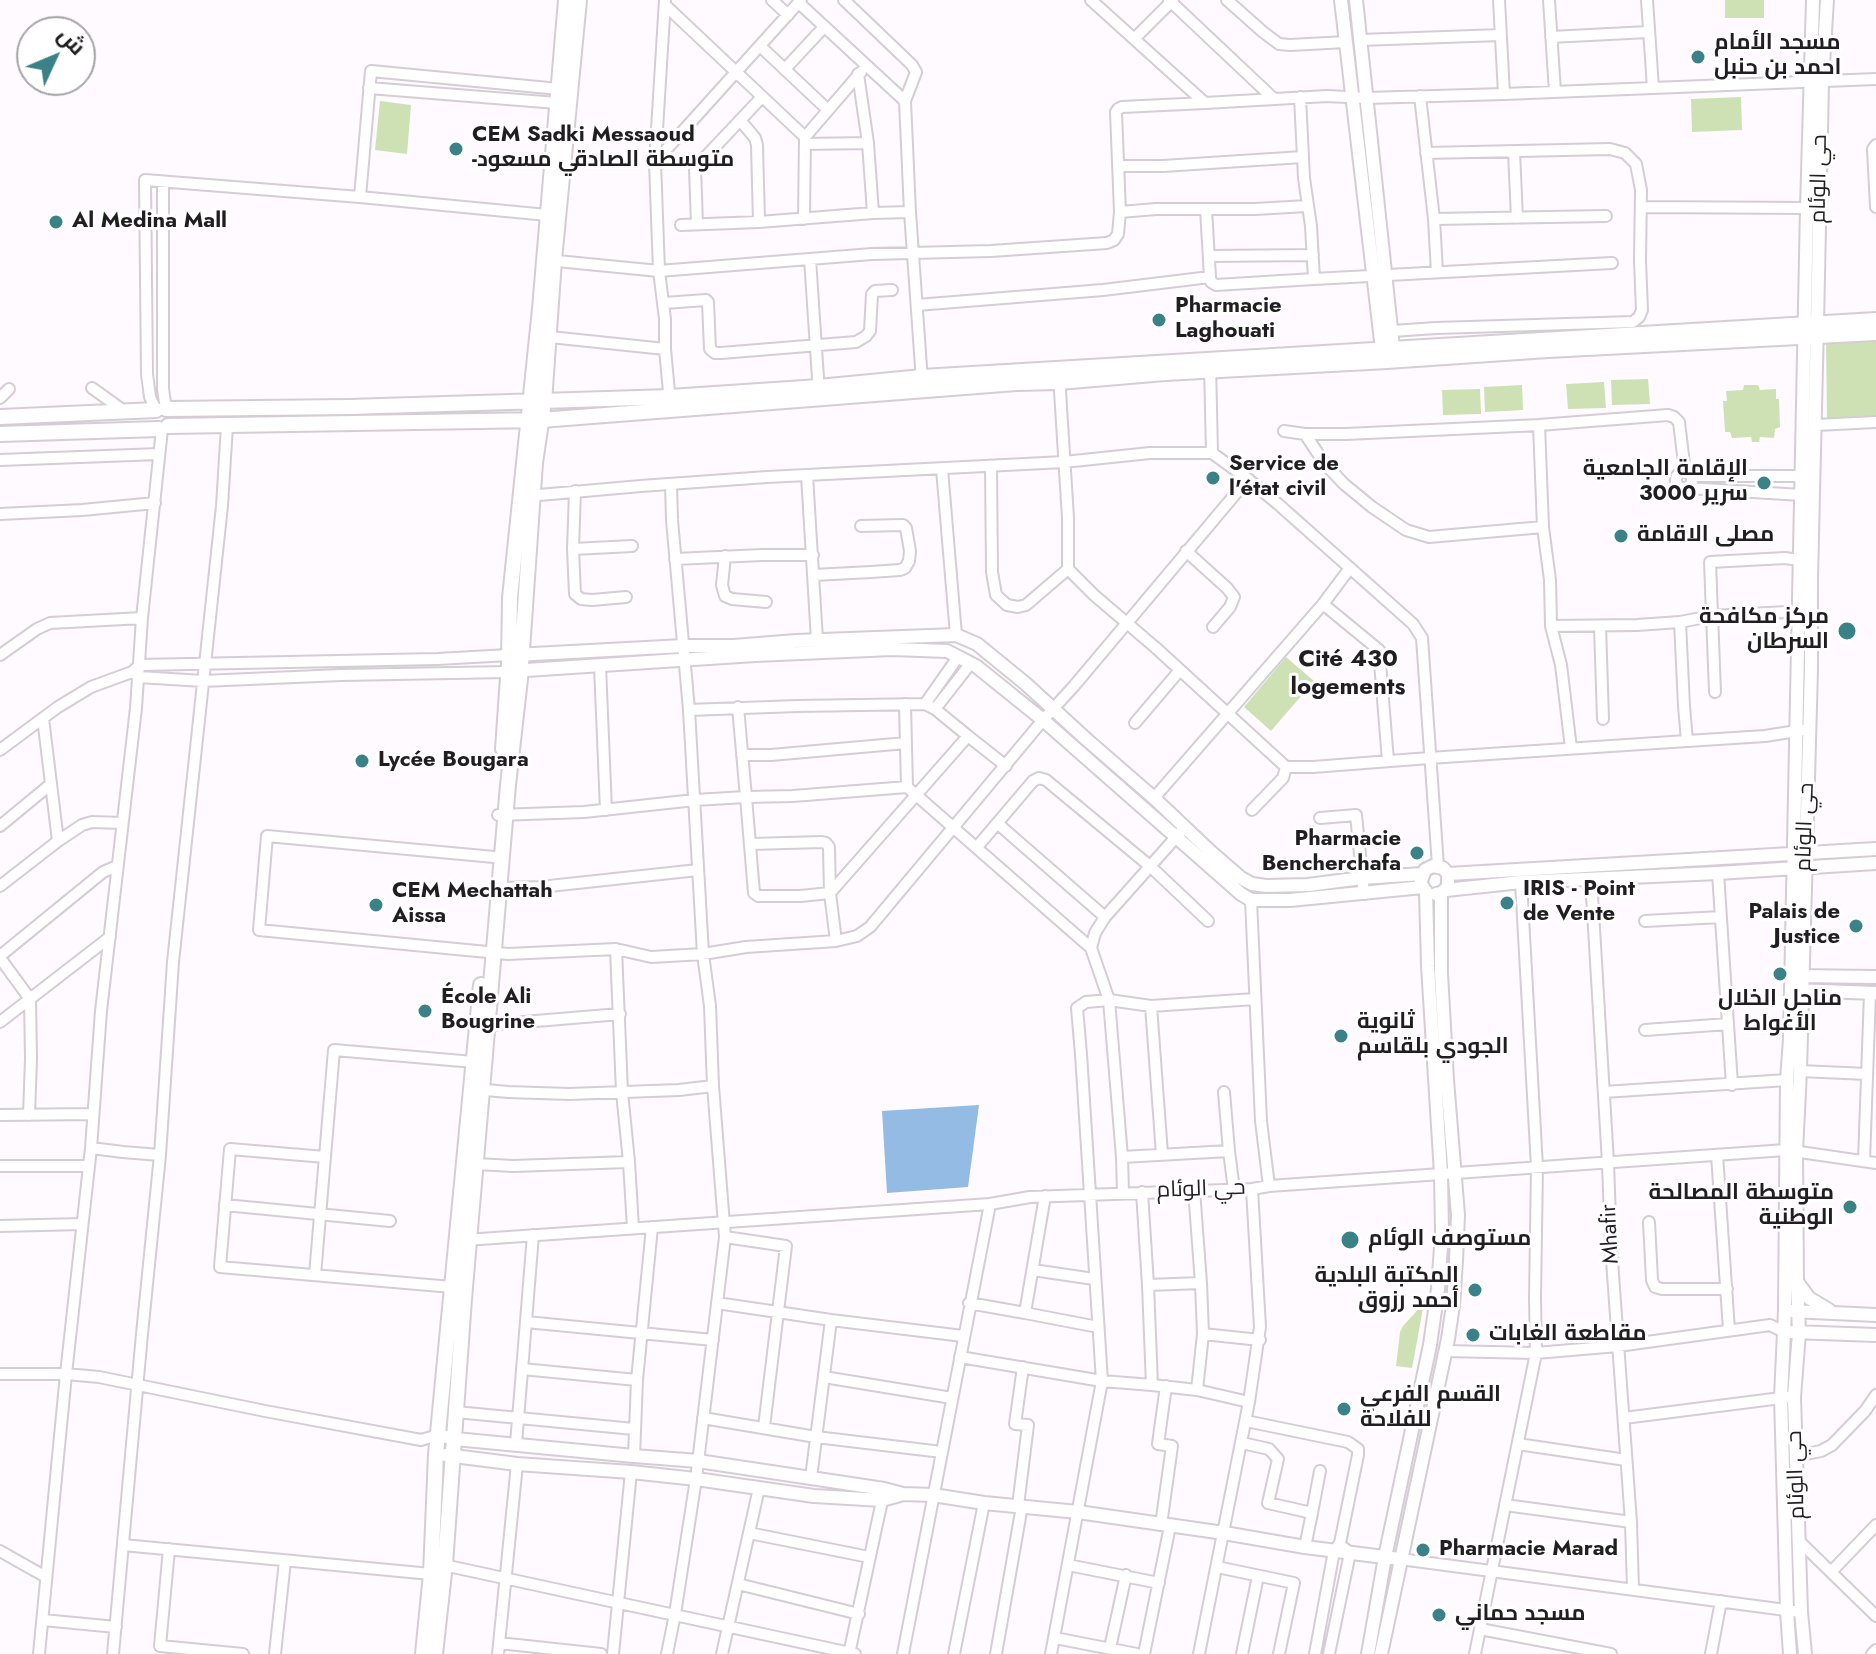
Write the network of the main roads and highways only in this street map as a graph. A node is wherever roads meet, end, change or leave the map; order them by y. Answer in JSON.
{"nodes":[{"id":1,"x":566,"y":0,"type":"edge"},
{"id":2,"x":579,"y":0,"type":"edge"},
{"id":3,"x":549,"y":260,"type":"junction"},
{"id":4,"x":1876,"y":320,"type":"edge"},
{"id":5,"x":1811,"y":330,"type":"junction"},
{"id":6,"x":1876,"y":333,"type":"edge"},
{"id":7,"x":536,"y":402,"type":"junction"},
{"id":8,"x":670,"y":403,"type":"junction"},
{"id":9,"x":161,"y":410,"type":"junction"},
{"id":10,"x":0,"y":417,"type":"edge"},
{"id":11,"x":534,"y":420,"type":"junction"},
{"id":12,"x":163,"y":428,"type":"junction"},
{"id":13,"x":0,"y":434,"type":"edge"},
{"id":14,"x":502,"y":815,"type":"junction"},
{"id":15,"x":490,"y":951,"type":"junction"},
{"id":16,"x":476,"y":1089,"type":"junction"},
{"id":17,"x":463,"y":1240,"type":"junction"},
{"id":18,"x":436,"y":1567,"type":"junction"},
{"id":19,"x":423,"y":1654,"type":"edge"},
{"id":20,"x":435,"y":1654,"type":"edge"}],
"edges":[{"from":1,"to":3,"type":"main road"},
{"from":2,"to":3,"type":"main road"},
{"from":3,"to":7,"type":"main road"},
{"from":3,"to":7,"type":"main road"},
{"from":4,"to":5,"type":"main road"},
{"from":5,"to":6,"type":"main road"},
{"from":5,"to":8,"type":"main road"},
{"from":7,"to":8,"type":"main road"},
{"from":7,"to":9,"type":"main road"},
{"from":7,"to":11,"type":"main road"},
{"from":8,"to":11,"type":"main road"},
{"from":9,"to":10,"type":"main road"},
{"from":9,"to":12,"type":"main road"},
{"from":11,"to":12,"type":"main road"},
{"from":11,"to":14,"type":"main road"},
{"from":12,"to":13,"type":"main road"},
{"from":14,"to":15,"type":"main road"},
{"from":14,"to":15,"type":"main road"},
{"from":15,"to":16,"type":"main road"},
{"from":15,"to":16,"type":"main road"},
{"from":16,"to":17,"type":"main road"},
{"from":16,"to":17,"type":"main road"},
{"from":17,"to":18,"type":"main road"},
{"from":17,"to":18,"type":"main road"},
{"from":18,"to":19,"type":"main road"},
{"from":18,"to":20,"type":"main road"}]}
